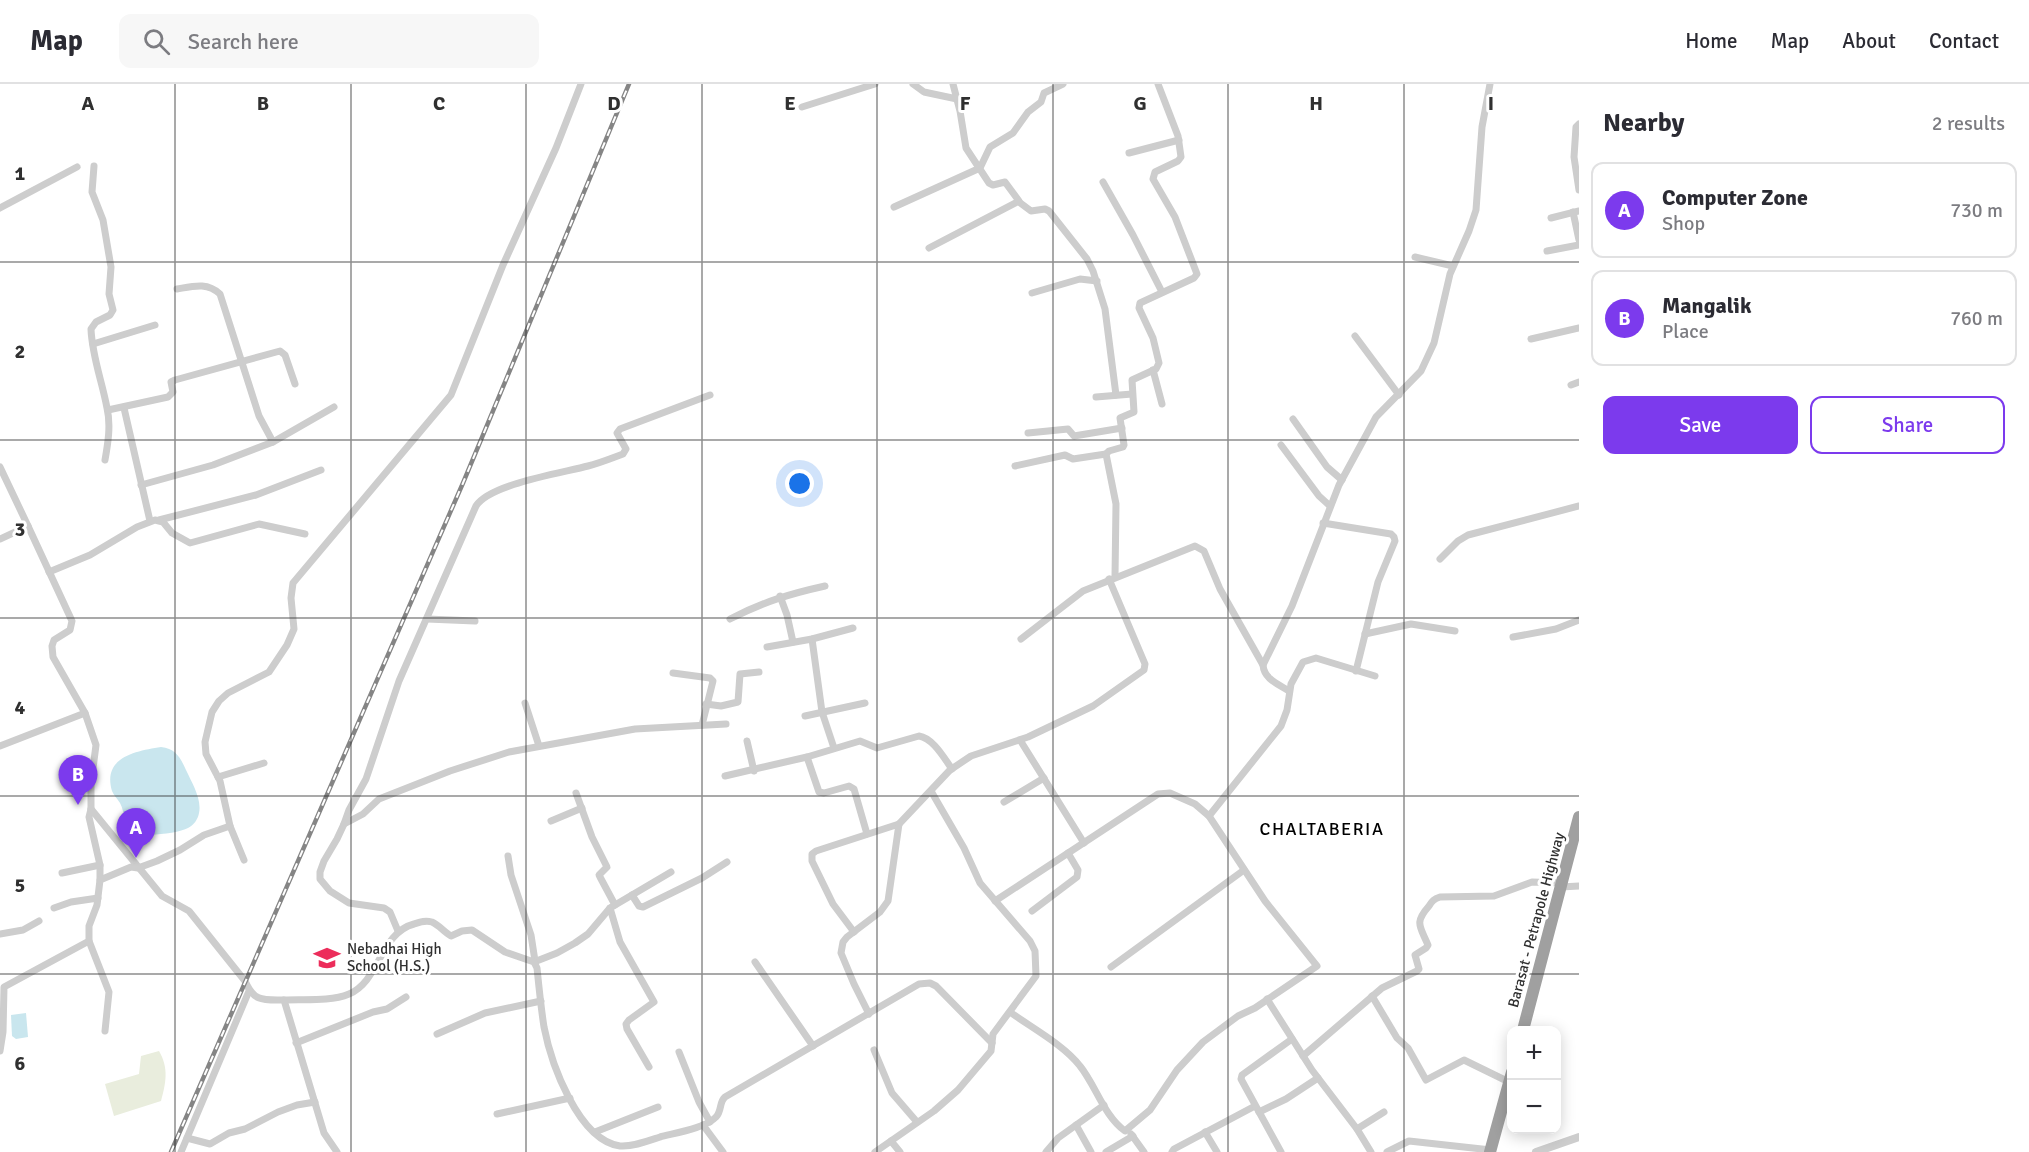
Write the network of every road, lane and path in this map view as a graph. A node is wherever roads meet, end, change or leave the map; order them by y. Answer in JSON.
{"nodes":[{"id":1,"x":581,"y":84,"type":"edge"},
{"id":2,"x":875,"y":84,"type":"edge"},
{"id":3,"x":913,"y":84,"type":"edge"},
{"id":4,"x":953,"y":84,"type":"edge"},
{"id":5,"x":1063,"y":84,"type":"edge"},
{"id":6,"x":1158,"y":84,"type":"edge"},
{"id":7,"x":1490,"y":84,"type":"edge"},
{"id":8,"x":957,"y":99,"type":"junction"},
{"id":9,"x":802,"y":107,"type":"dead end"},
{"id":10,"x":1579,"y":124,"type":"edge"},
{"id":11,"x":1179,"y":140,"type":"junction"},
{"id":12,"x":1129,"y":153,"type":"dead end"},
{"id":13,"x":94,"y":166,"type":"dead end"},
{"id":14,"x":77,"y":167,"type":"dead end"},
{"id":15,"x":980,"y":168,"type":"junction"},
{"id":16,"x":1103,"y":182,"type":"dead end"},
{"id":17,"x":1579,"y":190,"type":"edge"},
{"id":18,"x":1019,"y":202,"type":"junction"},
{"id":19,"x":894,"y":207,"type":"dead end"},
{"id":20,"x":0,"y":208,"type":"edge"},
{"id":21,"x":1576,"y":211,"type":"edge"},
{"id":22,"x":1551,"y":218,"type":"dead end"},
{"id":23,"x":1579,"y":243,"type":"edge"},
{"id":24,"x":929,"y":248,"type":"dead end"},
{"id":25,"x":1547,"y":251,"type":"dead end"},
{"id":26,"x":1415,"y":257,"type":"dead end"},
{"id":27,"x":1453,"y":266,"type":"junction"},
{"id":28,"x":1097,"y":281,"type":"junction"},
{"id":29,"x":177,"y":289,"type":"dead end"},
{"id":30,"x":1162,"y":292,"type":"junction"},
{"id":31,"x":1032,"y":293,"type":"dead end"},
{"id":32,"x":155,"y":324,"type":"dead end"},
{"id":33,"x":1579,"y":328,"type":"edge"},
{"id":34,"x":1355,"y":336,"type":"dead end"},
{"id":35,"x":1531,"y":339,"type":"dead end"},
{"id":36,"x":93,"y":344,"type":"junction"},
{"id":37,"x":242,"y":362,"type":"junction"},
{"id":38,"x":1154,"y":370,"type":"junction"},
{"id":39,"x":1579,"y":382,"type":"edge"},
{"id":40,"x":295,"y":384,"type":"dead end"},
{"id":41,"x":1571,"y":385,"type":"dead end"},
{"id":42,"x":1132,"y":394,"type":"junction"},
{"id":43,"x":710,"y":395,"type":"dead end"},
{"id":44,"x":1116,"y":395,"type":"junction"},
{"id":45,"x":1399,"y":395,"type":"junction"},
{"id":46,"x":1096,"y":397,"type":"dead end"},
{"id":47,"x":1162,"y":404,"type":"dead end"},
{"id":48,"x":334,"y":407,"type":"dead end"},
{"id":49,"x":124,"y":408,"type":"junction"},
{"id":50,"x":108,"y":410,"type":"junction"},
{"id":51,"x":1293,"y":419,"type":"dead end"},
{"id":52,"x":1122,"y":428,"type":"junction"},
{"id":53,"x":1028,"y":433,"type":"dead end"},
{"id":54,"x":273,"y":442,"type":"junction"},
{"id":55,"x":1281,"y":445,"type":"dead end"},
{"id":56,"x":1106,"y":454,"type":"junction"},
{"id":57,"x":105,"y":460,"type":"dead end"},
{"id":58,"x":1015,"y":466,"type":"dead end"},
{"id":59,"x":0,"y":467,"type":"edge"},
{"id":60,"x":321,"y":470,"type":"dead end"},
{"id":61,"x":1342,"y":480,"type":"junction"},
{"id":62,"x":141,"y":484,"type":"junction"},
{"id":63,"x":1579,"y":506,"type":"edge"},
{"id":64,"x":1330,"y":507,"type":"junction"},
{"id":65,"x":159,"y":520,"type":"junction"},
{"id":66,"x":150,"y":521,"type":"junction"},
{"id":67,"x":1323,"y":523,"type":"junction"},
{"id":68,"x":28,"y":526,"type":"junction"},
{"id":69,"x":305,"y":534,"type":"dead end"},
{"id":70,"x":0,"y":539,"type":"edge"},
{"id":71,"x":1440,"y":559,"type":"dead end"},
{"id":72,"x":49,"y":572,"type":"junction"},
{"id":73,"x":1112,"y":578,"type":"junction"},
{"id":74,"x":825,"y":586,"type":"dead end"},
{"id":75,"x":780,"y":596,"type":"junction"},
{"id":76,"x":427,"y":619,"type":"junction"},
{"id":77,"x":730,"y":619,"type":"dead end"},
{"id":78,"x":1579,"y":620,"type":"edge"},
{"id":79,"x":475,"y":621,"type":"dead end"},
{"id":80,"x":853,"y":628,"type":"dead end"},
{"id":81,"x":1455,"y":631,"type":"dead end"},
{"id":82,"x":1365,"y":634,"type":"junction"},
{"id":83,"x":1512,"y":637,"type":"dead end"},
{"id":84,"x":812,"y":639,"type":"junction"},
{"id":85,"x":1021,"y":639,"type":"dead end"},
{"id":86,"x":793,"y":642,"type":"junction"},
{"id":87,"x":767,"y":647,"type":"dead end"},
{"id":88,"x":1263,"y":665,"type":"junction"},
{"id":89,"x":1356,"y":671,"type":"junction"},
{"id":90,"x":759,"y":672,"type":"dead end"},
{"id":91,"x":673,"y":673,"type":"dead end"},
{"id":92,"x":1375,"y":676,"type":"dead end"},
{"id":93,"x":1289,"y":691,"type":"junction"},
{"id":94,"x":525,"y":703,"type":"dead end"},
{"id":95,"x":866,"y":703,"type":"dead end"},
{"id":96,"x":706,"y":704,"type":"junction"},
{"id":97,"x":85,"y":712,"type":"junction"},
{"id":98,"x":822,"y":712,"type":"junction"},
{"id":99,"x":805,"y":716,"type":"dead end"},
{"id":100,"x":726,"y":724,"type":"dead end"},
{"id":101,"x":702,"y":725,"type":"junction"},
{"id":102,"x":1020,"y":740,"type":"junction"},
{"id":103,"x":747,"y":741,"type":"dead end"},
{"id":104,"x":0,"y":746,"type":"edge"},
{"id":105,"x":539,"y":746,"type":"junction"},
{"id":106,"x":834,"y":748,"type":"junction"},
{"id":107,"x":807,"y":757,"type":"junction"},
{"id":108,"x":264,"y":763,"type":"dead end"},
{"id":109,"x":952,"y":769,"type":"junction"},
{"id":110,"x":754,"y":771,"type":"junction"},
{"id":111,"x":725,"y":776,"type":"dead end"},
{"id":112,"x":218,"y":777,"type":"junction"},
{"id":113,"x":1044,"y":778,"type":"junction"},
{"id":114,"x":931,"y":791,"type":"junction"},
{"id":115,"x":576,"y":793,"type":"dead end"},
{"id":116,"x":1005,"y":802,"type":"dead end"},
{"id":117,"x":582,"y":808,"type":"junction"},
{"id":118,"x":91,"y":809,"type":"junction"},
{"id":119,"x":1209,"y":816,"type":"junction"},
{"id":120,"x":1579,"y":817,"type":"edge"},
{"id":121,"x":551,"y":821,"type":"dead end"},
{"id":122,"x":344,"y":824,"type":"junction"},
{"id":123,"x":899,"y":824,"type":"junction"},
{"id":124,"x":230,"y":826,"type":"junction"},
{"id":125,"x":867,"y":834,"type":"junction"},
{"id":126,"x":1084,"y":843,"type":"junction"},
{"id":127,"x":1068,"y":853,"type":"junction"},
{"id":128,"x":508,"y":856,"type":"dead end"},
{"id":129,"x":244,"y":860,"type":"dead end"},
{"id":130,"x":727,"y":862,"type":"dead end"},
{"id":131,"x":100,"y":865,"type":"junction"},
{"id":132,"x":138,"y":868,"type":"junction"},
{"id":133,"x":1244,"y":870,"type":"junction"},
{"id":134,"x":671,"y":872,"type":"dead end"},
{"id":135,"x":63,"y":873,"type":"dead end"},
{"id":136,"x":100,"y":880,"type":"junction"},
{"id":137,"x":1562,"y":885,"type":"junction"},
{"id":138,"x":1579,"y":886,"type":"edge"},
{"id":139,"x":632,"y":895,"type":"junction"},
{"id":140,"x":98,"y":898,"type":"junction"},
{"id":141,"x":995,"y":901,"type":"junction"},
{"id":142,"x":612,"y":907,"type":"junction"},
{"id":143,"x":54,"y":908,"type":"dead end"},
{"id":144,"x":1032,"y":911,"type":"dead end"},
{"id":145,"x":39,"y":921,"type":"dead end"},
{"id":146,"x":398,"y":931,"type":"junction"},
{"id":147,"x":854,"y":932,"type":"junction"},
{"id":148,"x":0,"y":933,"type":"edge"},
{"id":149,"x":88,"y":941,"type":"junction"},
{"id":150,"x":535,"y":961,"type":"junction"},
{"id":151,"x":755,"y":962,"type":"dead end"},
{"id":152,"x":1111,"y":967,"type":"dead end"},
{"id":153,"x":2,"y":984,"type":"edge"},
{"id":154,"x":249,"y":991,"type":"junction"},
{"id":155,"x":1372,"y":996,"type":"junction"},
{"id":156,"x":406,"y":997,"type":"dead end"},
{"id":157,"x":1267,"y":999,"type":"junction"},
{"id":158,"x":284,"y":1000,"type":"junction"},
{"id":159,"x":541,"y":1002,"type":"junction"},
{"id":160,"x":1,"y":1012,"type":"edge"},
{"id":161,"x":1010,"y":1012,"type":"junction"},
{"id":162,"x":869,"y":1014,"type":"junction"},
{"id":163,"x":1524,"y":1026,"type":"edge"},
{"id":164,"x":105,"y":1031,"type":"dead end"},
{"id":165,"x":437,"y":1034,"type":"dead end"},
{"id":166,"x":1292,"y":1040,"type":"junction"},
{"id":167,"x":296,"y":1043,"type":"junction"},
{"id":168,"x":992,"y":1043,"type":"junction"},
{"id":169,"x":813,"y":1046,"type":"junction"},
{"id":170,"x":0,"y":1050,"type":"edge"},
{"id":171,"x":874,"y":1050,"type":"dead end"},
{"id":172,"x":679,"y":1052,"type":"dead end"},
{"id":173,"x":1303,"y":1056,"type":"junction"},
{"id":174,"x":649,"y":1067,"type":"dead end"},
{"id":175,"x":1507,"y":1076,"type":"edge"},
{"id":176,"x":1318,"y":1078,"type":"junction"},
{"id":177,"x":1509,"y":1080,"type":"edge"},
{"id":178,"x":570,"y":1098,"type":"junction"},
{"id":179,"x":315,"y":1102,"type":"junction"},
{"id":180,"x":1104,"y":1105,"type":"junction"},
{"id":181,"x":658,"y":1107,"type":"dead end"},
{"id":182,"x":1257,"y":1109,"type":"junction"},
{"id":183,"x":1384,"y":1112,"type":"dead end"},
{"id":184,"x":497,"y":1114,"type":"dead end"},
{"id":185,"x":917,"y":1122,"type":"junction"},
{"id":186,"x":707,"y":1123,"type":"junction"},
{"id":187,"x":1076,"y":1125,"type":"junction"},
{"id":188,"x":1358,"y":1129,"type":"junction"},
{"id":189,"x":595,"y":1132,"type":"junction"},
{"id":190,"x":1130,"y":1132,"type":"junction"},
{"id":191,"x":1204,"y":1132,"type":"junction"},
{"id":192,"x":1579,"y":1137,"type":"edge"},
{"id":193,"x":187,"y":1138,"type":"junction"},
{"id":194,"x":891,"y":1140,"type":"junction"},
{"id":195,"x":1490,"y":1151,"type":"edge"},
{"id":196,"x":181,"y":1152,"type":"edge"},
{"id":197,"x":337,"y":1152,"type":"edge"},
{"id":198,"x":723,"y":1152,"type":"edge"},
{"id":199,"x":875,"y":1152,"type":"edge"},
{"id":200,"x":900,"y":1152,"type":"edge"},
{"id":201,"x":1046,"y":1152,"type":"edge"},
{"id":202,"x":1091,"y":1152,"type":"edge"},
{"id":203,"x":1106,"y":1152,"type":"edge"},
{"id":204,"x":1144,"y":1152,"type":"edge"},
{"id":205,"x":1172,"y":1152,"type":"edge"},
{"id":206,"x":1216,"y":1152,"type":"edge"},
{"id":207,"x":1281,"y":1152,"type":"edge"},
{"id":208,"x":1371,"y":1152,"type":"edge"},
{"id":209,"x":1387,"y":1152,"type":"edge"},
{"id":210,"x":1536,"y":1152,"type":"edge"}],
"edges":[{"from":1,"to":112,"type":"street"},
{"from":2,"to":9,"type":"street"},
{"from":3,"to":8,"type":"street"},
{"from":4,"to":8,"type":"street"},
{"from":5,"to":15,"type":"street"},
{"from":6,"to":11,"type":"street"},
{"from":7,"to":27,"type":"street"},
{"from":8,"to":15,"type":"street"},
{"from":10,"to":17,"type":"street"},
{"from":11,"to":12,"type":"street"},
{"from":11,"to":30,"type":"street"},
{"from":13,"to":36,"type":"street"},
{"from":14,"to":20,"type":"street"},
{"from":15,"to":18,"type":"street"},
{"from":15,"to":19,"type":"street"},
{"from":16,"to":30,"type":"street"},
{"from":18,"to":24,"type":"street"},
{"from":18,"to":28,"type":"street"},
{"from":21,"to":22,"type":"street"},
{"from":21,"to":23,"type":"street"},
{"from":23,"to":25,"type":"street"},
{"from":26,"to":27,"type":"street"},
{"from":27,"to":45,"type":"street"},
{"from":28,"to":31,"type":"street"},
{"from":28,"to":44,"type":"street"},
{"from":29,"to":37,"type":"street"},
{"from":30,"to":38,"type":"street"},
{"from":32,"to":36,"type":"street"},
{"from":33,"to":35,"type":"street"},
{"from":34,"to":45,"type":"street"},
{"from":36,"to":50,"type":"street"},
{"from":37,"to":40,"type":"street"},
{"from":37,"to":49,"type":"street"},
{"from":37,"to":54,"type":"street"},
{"from":38,"to":42,"type":"street"},
{"from":38,"to":47,"type":"street"},
{"from":39,"to":41,"type":"street"},
{"from":42,"to":44,"type":"street"},
{"from":42,"to":52,"type":"street"},
{"from":43,"to":76,"type":"street"},
{"from":44,"to":46,"type":"street"},
{"from":45,"to":61,"type":"street"},
{"from":48,"to":54,"type":"street"},
{"from":49,"to":50,"type":"street"},
{"from":49,"to":62,"type":"street"},
{"from":50,"to":57,"type":"street"},
{"from":51,"to":61,"type":"street"},
{"from":52,"to":53,"type":"street"},
{"from":52,"to":56,"type":"street"},
{"from":54,"to":62,"type":"street"},
{"from":55,"to":64,"type":"street"},
{"from":56,"to":58,"type":"street"},
{"from":56,"to":73,"type":"street"},
{"from":59,"to":68,"type":"street"},
{"from":60,"to":65,"type":"street"},
{"from":61,"to":64,"type":"street"},
{"from":62,"to":66,"type":"street"},
{"from":63,"to":71,"type":"street"},
{"from":64,"to":67,"type":"street"},
{"from":65,"to":66,"type":"street"},
{"from":65,"to":69,"type":"street"},
{"from":66,"to":72,"type":"street"},
{"from":67,"to":82,"type":"street"},
{"from":67,"to":88,"type":"street"},
{"from":68,"to":70,"type":"street"},
{"from":68,"to":72,"type":"street"},
{"from":72,"to":97,"type":"street"},
{"from":73,"to":85,"type":"street"},
{"from":73,"to":88,"type":"street"},
{"from":73,"to":102,"type":"street"},
{"from":74,"to":75,"type":"street"},
{"from":75,"to":77,"type":"street"},
{"from":75,"to":86,"type":"street"},
{"from":76,"to":79,"type":"street"},
{"from":76,"to":122,"type":"street"},
{"from":78,"to":83,"type":"street"},
{"from":80,"to":84,"type":"street"},
{"from":81,"to":82,"type":"street"},
{"from":82,"to":89,"type":"street"},
{"from":84,"to":86,"type":"street"},
{"from":84,"to":98,"type":"street"},
{"from":86,"to":87,"type":"street"},
{"from":88,"to":93,"type":"street"},
{"from":89,"to":92,"type":"street"},
{"from":89,"to":93,"type":"street"},
{"from":90,"to":96,"type":"street"},
{"from":91,"to":96,"type":"street"},
{"from":93,"to":119,"type":"street"},
{"from":94,"to":105,"type":"street"},
{"from":95,"to":98,"type":"street"},
{"from":96,"to":101,"type":"street"},
{"from":97,"to":104,"type":"street"},
{"from":97,"to":118,"type":"street"},
{"from":98,"to":99,"type":"street"},
{"from":98,"to":106,"type":"street"},
{"from":100,"to":101,"type":"street"},
{"from":101,"to":105,"type":"street"},
{"from":102,"to":109,"type":"street"},
{"from":102,"to":113,"type":"street"},
{"from":103,"to":110,"type":"street"},
{"from":105,"to":122,"type":"street"},
{"from":106,"to":107,"type":"street"},
{"from":106,"to":109,"type":"street"},
{"from":107,"to":110,"type":"street"},
{"from":107,"to":125,"type":"street"},
{"from":108,"to":112,"type":"street"},
{"from":109,"to":114,"type":"street"},
{"from":110,"to":111,"type":"street"},
{"from":112,"to":124,"type":"street"},
{"from":113,"to":116,"type":"street"},
{"from":113,"to":126,"type":"street"},
{"from":114,"to":123,"type":"street"},
{"from":114,"to":141,"type":"street"},
{"from":115,"to":117,"type":"street"},
{"from":117,"to":121,"type":"street"},
{"from":117,"to":142,"type":"street"},
{"from":118,"to":131,"type":"street"},
{"from":118,"to":132,"type":"street"},
{"from":119,"to":126,"type":"street"},
{"from":119,"to":133,"type":"street"},
{"from":120,"to":137,"type":"highway","name":"Barasat - Petrapole Highway"},
{"from":122,"to":146,"type":"street"},
{"from":123,"to":125,"type":"street"},
{"from":123,"to":147,"type":"street"},
{"from":124,"to":129,"type":"street"},
{"from":124,"to":132,"type":"street"},
{"from":125,"to":147,"type":"street"},
{"from":126,"to":127,"type":"street"},
{"from":127,"to":141,"type":"street"},
{"from":127,"to":144,"type":"street"},
{"from":128,"to":150,"type":"street"},
{"from":130,"to":139,"type":"street"},
{"from":131,"to":135,"type":"street"},
{"from":131,"to":136,"type":"street"},
{"from":132,"to":136,"type":"street"},
{"from":132,"to":154,"type":"street"},
{"from":133,"to":152,"type":"street"},
{"from":133,"to":157,"type":"street"},
{"from":134,"to":139,"type":"street"},
{"from":136,"to":140,"type":"street"},
{"from":137,"to":138,"type":"street"},
{"from":137,"to":155,"type":"street"},
{"from":137,"to":163,"type":"highway","name":"Barasat - Petrapole Highway"},
{"from":139,"to":142,"type":"street"},
{"from":140,"to":143,"type":"street"},
{"from":140,"to":149,"type":"street"},
{"from":141,"to":161,"type":"street"},
{"from":142,"to":150,"type":"street"},
{"from":142,"to":174,"type":"street"},
{"from":145,"to":148,"type":"street"},
{"from":146,"to":150,"type":"street"},
{"from":146,"to":158,"type":"street"},
{"from":147,"to":162,"type":"street"},
{"from":149,"to":153,"type":"street"},
{"from":149,"to":164,"type":"street"},
{"from":150,"to":159,"type":"street"},
{"from":151,"to":169,"type":"street"},
{"from":153,"to":160,"type":"street"},
{"from":154,"to":158,"type":"street"},
{"from":154,"to":193,"type":"street"},
{"from":155,"to":173,"type":"street"},
{"from":155,"to":175,"type":"street"},
{"from":156,"to":167,"type":"street"},
{"from":157,"to":166,"type":"street"},
{"from":157,"to":190,"type":"street"},
{"from":158,"to":167,"type":"street"},
{"from":159,"to":165,"type":"street"},
{"from":159,"to":178,"type":"street"},
{"from":160,"to":170,"type":"street"},
{"from":161,"to":168,"type":"street"},
{"from":161,"to":180,"type":"street"},
{"from":162,"to":168,"type":"street"},
{"from":162,"to":169,"type":"street"},
{"from":166,"to":173,"type":"street"},
{"from":166,"to":182,"type":"street"},
{"from":167,"to":179,"type":"street"},
{"from":168,"to":185,"type":"street"},
{"from":169,"to":186,"type":"street"},
{"from":171,"to":185,"type":"street"},
{"from":172,"to":186,"type":"street"},
{"from":173,"to":176,"type":"street"},
{"from":176,"to":182,"type":"street"},
{"from":176,"to":188,"type":"street"},
{"from":177,"to":195,"type":"highway"},
{"from":178,"to":184,"type":"street"},
{"from":178,"to":189,"type":"street"},
{"from":179,"to":193,"type":"street"},
{"from":179,"to":197,"type":"street"},
{"from":180,"to":187,"type":"street"},
{"from":180,"to":190,"type":"street"},
{"from":181,"to":189,"type":"street"},
{"from":182,"to":191,"type":"street"},
{"from":182,"to":207,"type":"street"},
{"from":183,"to":188,"type":"street"},
{"from":185,"to":194,"type":"street"},
{"from":186,"to":189,"type":"street"},
{"from":186,"to":198,"type":"street"},
{"from":187,"to":201,"type":"street"},
{"from":187,"to":202,"type":"street"},
{"from":188,"to":208,"type":"street"},
{"from":190,"to":203,"type":"street"},
{"from":190,"to":204,"type":"street"},
{"from":191,"to":205,"type":"street"},
{"from":191,"to":206,"type":"street"},
{"from":192,"to":210,"type":"street"},
{"from":193,"to":196,"type":"street"},
{"from":194,"to":199,"type":"street"},
{"from":194,"to":200,"type":"street"},
{"from":195,"to":209,"type":"street"}]}
